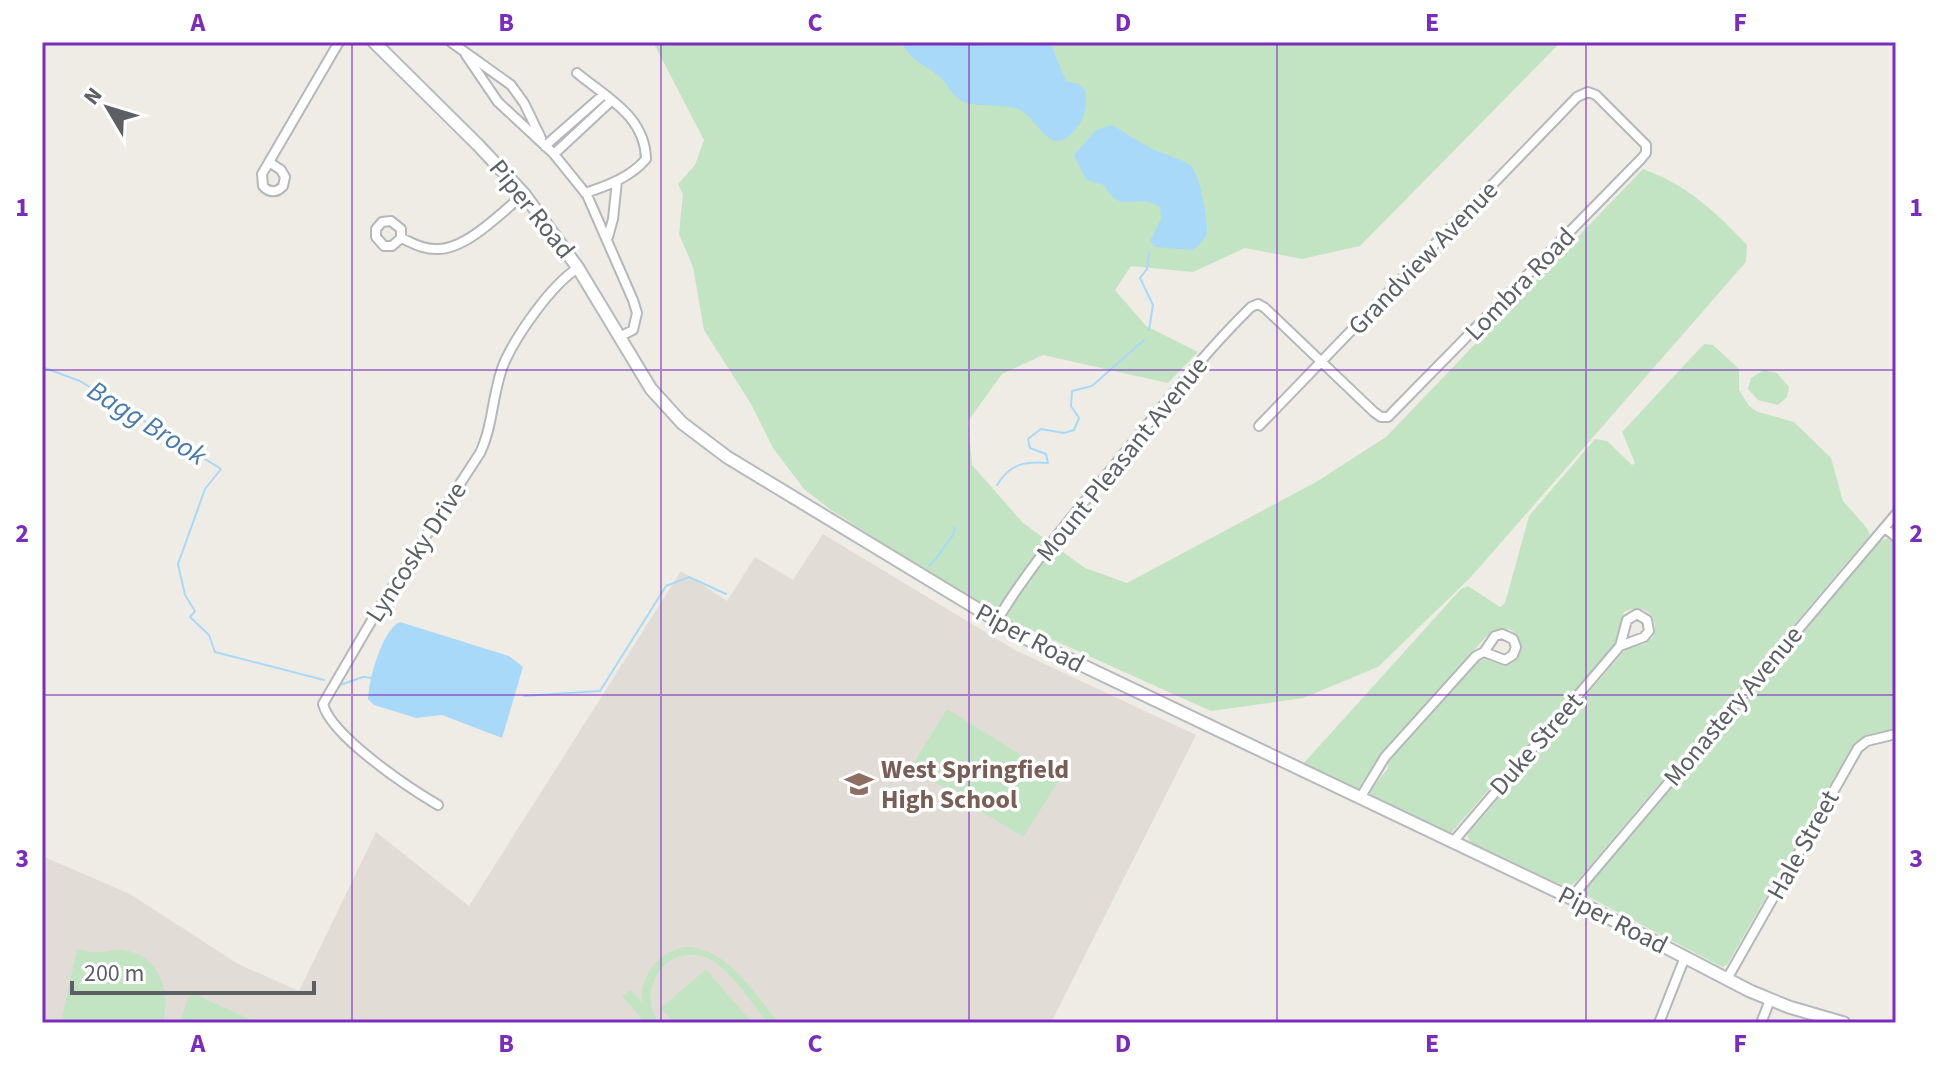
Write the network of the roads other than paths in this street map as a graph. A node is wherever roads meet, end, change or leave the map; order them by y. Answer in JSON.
{"nodes":[{"id":1,"x":339,"y":42,"type":"edge"},
{"id":2,"x":451,"y":42,"type":"edge"},
{"id":3,"x":379,"y":44,"type":"edge"},
{"id":4,"x":466,"y":55,"type":"junction"},
{"id":5,"x":577,"y":73,"type":"dead end"},
{"id":6,"x":1588,"y":92,"type":"joint"},
{"id":7,"x":607,"y":98,"type":"junction"},
{"id":8,"x":545,"y":146,"type":"junction"},
{"id":9,"x":554,"y":154,"type":"junction"},
{"id":10,"x":269,"y":162,"type":"dead end"},
{"id":11,"x":617,"y":181,"type":"junction"},
{"id":12,"x":585,"y":193,"type":"junction"},
{"id":13,"x":524,"y":194,"type":"junction"},
{"id":14,"x":401,"y":238,"type":"dead end"},
{"id":15,"x":608,"y":238,"type":"junction"},
{"id":16,"x":578,"y":268,"type":"junction"},
{"id":17,"x":619,"y":337,"type":"junction"},
{"id":18,"x":1323,"y":363,"type":"junction"},
{"id":19,"x":1259,"y":426,"type":"dead end"},
{"id":20,"x":1896,"y":514,"type":"edge"},
{"id":21,"x":1885,"y":528,"type":"junction"},
{"id":22,"x":1896,"y":537,"type":"edge"},
{"id":23,"x":996,"y":622,"type":"junction"},
{"id":24,"x":1620,"y":646,"type":"dead end"},
{"id":25,"x":1484,"y":652,"type":"dead end"},
{"id":26,"x":1896,"y":734,"type":"edge"},
{"id":27,"x":1360,"y":798,"type":"junction"},
{"id":28,"x":438,"y":805,"type":"dead end"},
{"id":29,"x":1452,"y":843,"type":"junction"},
{"id":30,"x":1571,"y":898,"type":"junction"},
{"id":31,"x":1685,"y":957,"type":"junction"},
{"id":32,"x":1727,"y":979,"type":"junction"},
{"id":33,"x":1770,"y":1000,"type":"junction"},
{"id":34,"x":1659,"y":1023,"type":"edge"},
{"id":35,"x":1761,"y":1023,"type":"edge"},
{"id":36,"x":1844,"y":1023,"type":"edge"}],
"edges":[{"from":1,"to":10,"type":"street"},
{"from":2,"to":4,"type":"street"},
{"from":3,"to":13,"type":"main road","name":"Piper Road"},
{"from":4,"to":8,"type":"street"},
{"from":4,"to":8,"type":"street"},
{"from":5,"to":7,"type":"street"},
{"from":6,"to":18,"type":"street","name":"Grandview Avenue"},
{"from":6,"to":18,"type":"street","name":"Lombra Road"},
{"from":7,"to":8,"type":"street"},
{"from":7,"to":9,"type":"street"},
{"from":7,"to":11,"type":"street"},
{"from":8,"to":9,"type":"street"},
{"from":9,"to":12,"type":"street"},
{"from":11,"to":12,"type":"street"},
{"from":11,"to":15,"type":"street"},
{"from":12,"to":15,"type":"street"},
{"from":13,"to":14,"type":"street"},
{"from":13,"to":16,"type":"main road","name":"Piper Road"},
{"from":15,"to":17,"type":"street"},
{"from":16,"to":17,"type":"main road","name":"Piper Road"},
{"from":16,"to":28,"type":"street","name":"Lyncosky Drive"},
{"from":17,"to":23,"type":"main road","name":"Piper Road"},
{"from":18,"to":19,"type":"street","name":"Grandview Avenue"},
{"from":18,"to":23,"type":"street","name":"Mount Pleasant Avenue"},
{"from":20,"to":21,"type":"street","name":"Monastery Avenue"},
{"from":21,"to":22,"type":"street"},
{"from":21,"to":30,"type":"street","name":"Monastery Avenue"},
{"from":23,"to":27,"type":"main road","name":"Piper Road"},
{"from":24,"to":29,"type":"street","name":"Duke Street"},
{"from":25,"to":27,"type":"street"},
{"from":26,"to":32,"type":"street","name":"Hale Street"},
{"from":27,"to":29,"type":"main road","name":"Piper Road"},
{"from":29,"to":30,"type":"main road","name":"Piper Road"},
{"from":30,"to":31,"type":"main road","name":"Piper Road"},
{"from":31,"to":32,"type":"main road","name":"Piper Road"},
{"from":31,"to":34,"type":"street"},
{"from":32,"to":33,"type":"main road","name":"Piper Road"},
{"from":33,"to":35,"type":"street"},
{"from":33,"to":36,"type":"main road","name":"Piper Road"}]}
